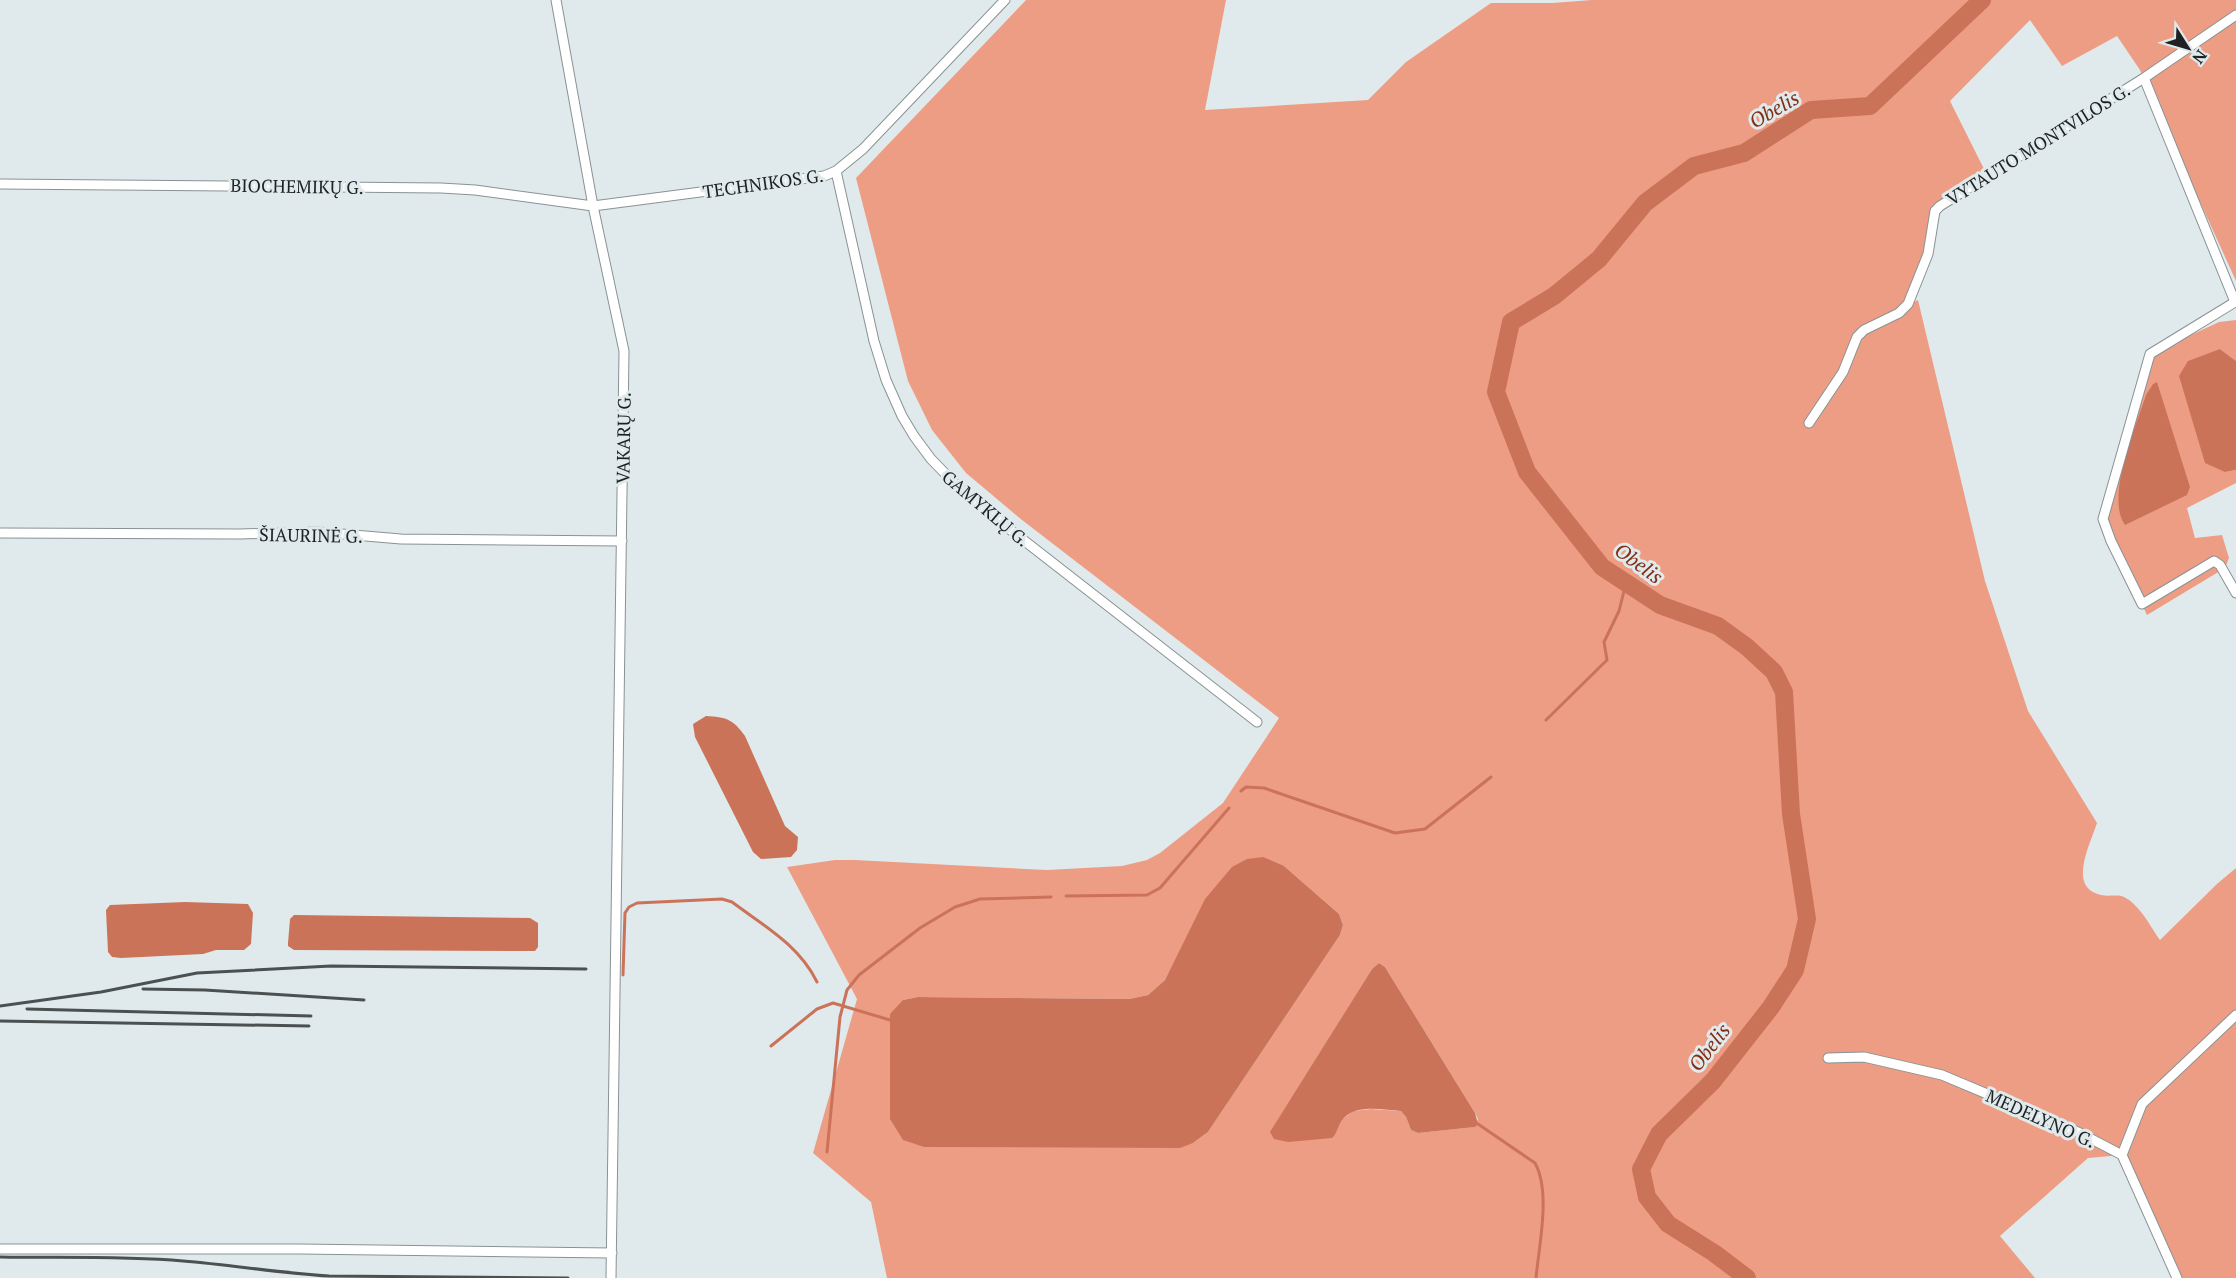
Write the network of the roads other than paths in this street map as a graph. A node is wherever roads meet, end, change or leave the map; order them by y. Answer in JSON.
{"nodes":[{"id":1,"x":556,"y":0,"type":"edge"},
{"id":2,"x":1005,"y":0,"type":"edge"},
{"id":3,"x":2236,"y":15,"type":"edge"},
{"id":4,"x":2144,"y":78,"type":"junction"},
{"id":5,"x":836,"y":171,"type":"junction"},
{"id":6,"x":0,"y":184,"type":"edge"},
{"id":7,"x":593,"y":206,"type":"junction"},
{"id":8,"x":1809,"y":423,"type":"dead end"},
{"id":9,"x":0,"y":533,"type":"edge"},
{"id":10,"x":622,"y":541,"type":"junction"},
{"id":11,"x":2236,"y":593,"type":"edge"},
{"id":12,"x":1257,"y":722,"type":"dead end"},
{"id":13,"x":2236,"y":1015,"type":"edge"},
{"id":14,"x":1828,"y":1058,"type":"dead end"},
{"id":15,"x":2122,"y":1155,"type":"junction"},
{"id":16,"x":0,"y":1249,"type":"edge"},
{"id":17,"x":612,"y":1253,"type":"junction"},
{"id":18,"x":611,"y":1278,"type":"edge"},
{"id":19,"x":2177,"y":1278,"type":"edge"}],
"edges":[{"from":1,"to":7,"type":"street","name":"VAKARŲ G."},
{"from":2,"to":5,"type":"street","name":"TECHNIKOS G."},
{"from":3,"to":4,"type":"street","name":"VYTAUTO MONTVILOS G."},
{"from":4,"to":8,"type":"street","name":"VYTAUTO MONTVILOS G."},
{"from":4,"to":11,"type":"street"},
{"from":5,"to":7,"type":"street","name":"TECHNIKOS G."},
{"from":5,"to":12,"type":"street","name":"GAMYKLŲ G."},
{"from":6,"to":7,"type":"street","name":"BIOCHEMIKŲ G."},
{"from":7,"to":10,"type":"street","name":"VAKARŲ G."},
{"from":9,"to":10,"type":"street","name":"ŠIAURINĖ G."},
{"from":10,"to":17,"type":"street","name":"VAKARŲ G."},
{"from":13,"to":15,"type":"street"},
{"from":14,"to":15,"type":"street","name":"MEDELYNO G."},
{"from":15,"to":19,"type":"street"},
{"from":16,"to":17,"type":"street"},
{"from":17,"to":18,"type":"street","name":"VAKARŲ G."}]}
